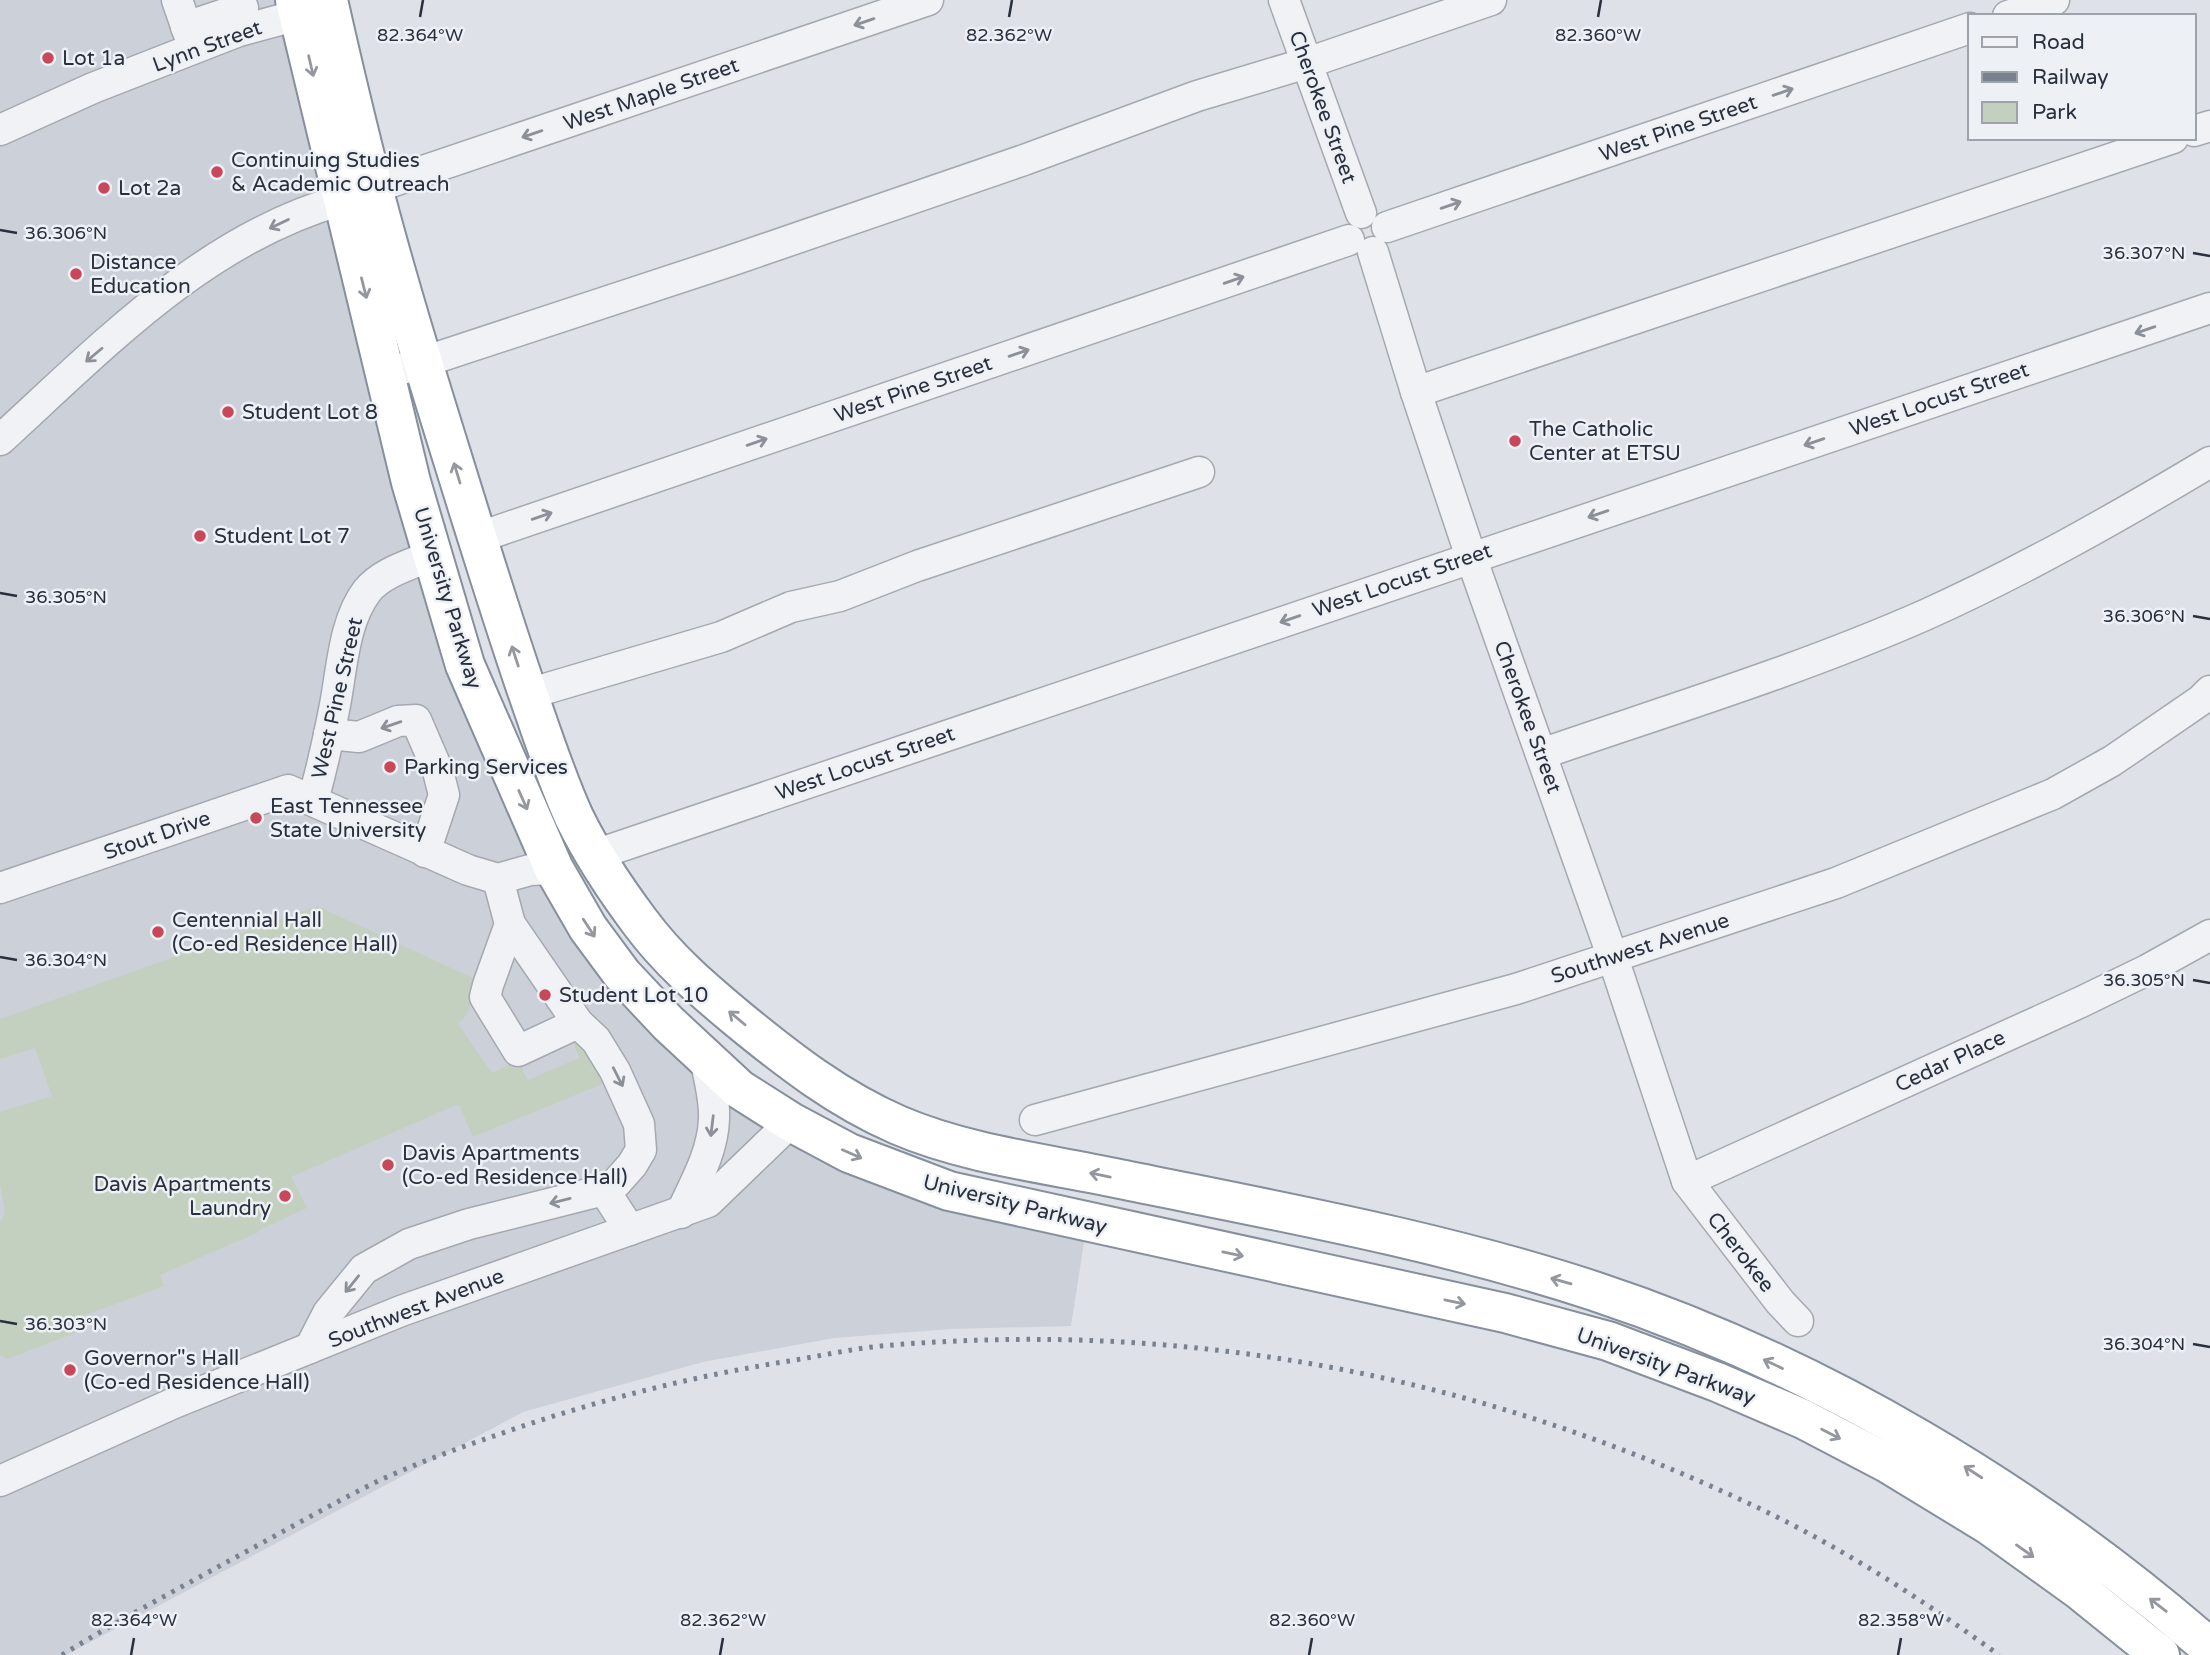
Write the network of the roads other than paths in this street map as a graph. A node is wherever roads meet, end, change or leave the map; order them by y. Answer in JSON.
{"nodes":[{"id":1,"x":240,"y":0,"type":"edge"},
{"id":2,"x":928,"y":0,"type":"edge"},
{"id":3,"x":1284,"y":0,"type":"edge"},
{"id":4,"x":1491,"y":0,"type":"edge"},
{"id":5,"x":2054,"y":0,"type":"edge"},
{"id":6,"x":320,"y":4,"type":"edge"},
{"id":7,"x":2014,"y":14,"type":"edge"},
{"id":8,"x":185,"y":26,"type":"edge"},
{"id":9,"x":1968,"y":30,"type":"edge"},
{"id":10,"x":1307,"y":63,"type":"junction"},
{"id":11,"x":0,"y":130,"type":"edge"},
{"id":12,"x":2167,"y":140,"type":"edge"},
{"id":13,"x":358,"y":194,"type":"junction"},
{"id":14,"x":1367,"y":233,"type":"junction"},
{"id":15,"x":2210,"y":308,"type":"edge"},
{"id":16,"x":423,"y":362,"type":"junction"},
{"id":17,"x":385,"y":375,"type":"junction"},
{"id":18,"x":1416,"y":392,"type":"junction"},
{"id":19,"x":0,"y":440,"type":"edge"},
{"id":20,"x":2210,"y":462,"type":"edge"},
{"id":21,"x":1199,"y":472,"type":"dead end"},
{"id":22,"x":477,"y":538,"type":"junction"},
{"id":23,"x":433,"y":555,"type":"junction"},
{"id":24,"x":1471,"y":557,"type":"junction"},
{"id":25,"x":2210,"y":691,"type":"edge"},
{"id":26,"x":528,"y":694,"type":"junction"},
{"id":27,"x":329,"y":734,"type":"junction"},
{"id":28,"x":1541,"y":754,"type":"junction"},
{"id":29,"x":313,"y":800,"type":"junction"},
{"id":30,"x":156,"y":844,"type":"junction"},
{"id":31,"x":425,"y":852,"type":"junction"},
{"id":32,"x":595,"y":855,"type":"junction"},
{"id":33,"x":554,"y":869,"type":"junction"},
{"id":34,"x":498,"y":879,"type":"junction"},
{"id":35,"x":0,"y":888,"type":"edge"},
{"id":36,"x":0,"y":905,"type":"edge"},
{"id":37,"x":510,"y":925,"type":"junction"},
{"id":38,"x":2210,"y":935,"type":"edge"},
{"id":39,"x":1614,"y":958,"type":"junction"},
{"id":40,"x":578,"y":1023,"type":"junction"},
{"id":41,"x":705,"y":1059,"type":"junction"},
{"id":42,"x":816,"y":1080,"type":"junction"},
{"id":43,"x":1035,"y":1120,"type":"dead end"},
{"id":44,"x":791,"y":1122,"type":"junction"},
{"id":45,"x":1687,"y":1181,"type":"junction"},
{"id":46,"x":604,"y":1190,"type":"junction"},
{"id":47,"x":681,"y":1213,"type":"junction"},
{"id":48,"x":1352,"y":1228,"type":"junction"},
{"id":49,"x":630,"y":1230,"type":"junction"},
{"id":50,"x":1342,"y":1278,"type":"junction"},
{"id":51,"x":1798,"y":1321,"type":"dead end"},
{"id":52,"x":310,"y":1348,"type":"junction"},
{"id":53,"x":0,"y":1481,"type":"edge"},
{"id":54,"x":2210,"y":1648,"type":"edge"},
{"id":55,"x":2160,"y":1655,"type":"edge"}],
"edges":[{"from":1,"to":8,"type":"street"},
{"from":2,"to":13,"type":"street","name":"West Maple Street","one_way":true},
{"from":3,"to":10,"type":"street","name":"Cherokee Street"},
{"from":4,"to":10,"type":"street"},
{"from":5,"to":7,"type":"street"},
{"from":6,"to":8,"type":"street","name":"Lynn Street"},
{"from":6,"to":13,"type":"highway","name":"University Parkway"},
{"from":8,"to":11,"type":"street","name":"Lynn Street"},
{"from":14,"to":9,"type":"street","name":"West Pine Street","one_way":true},
{"from":10,"to":14,"type":"street","name":"Cherokee Street"},
{"from":10,"to":16,"type":"street"},
{"from":12,"to":18,"type":"street"},
{"from":13,"to":16,"type":"highway","name":"University Parkway"},
{"from":13,"to":17,"type":"highway","name":"University Parkway","one_way":true},
{"from":13,"to":19,"type":"street","name":"West Maple Street","one_way":true},
{"from":14,"to":18,"type":"street","name":"Cherokee Street"},
{"from":22,"to":14,"type":"street","name":"West Pine Street","one_way":true},
{"from":15,"to":24,"type":"street","name":"West Locust Street","one_way":true},
{"from":16,"to":17,"type":"street"},
{"from":22,"to":16,"type":"highway","name":"University Parkway","one_way":true},
{"from":17,"to":23,"type":"highway","name":"University Parkway"},
{"from":18,"to":24,"type":"street","name":"Cherokee Street"},
{"from":20,"to":28,"type":"street"},
{"from":21,"to":26,"type":"street"},
{"from":22,"to":23,"type":"highway"},
{"from":26,"to":22,"type":"highway","name":"University Parkway","one_way":true},
{"from":23,"to":27,"type":"street","name":"West Pine Street"},
{"from":23,"to":33,"type":"highway","name":"University Parkway","one_way":true},
{"from":24,"to":28,"type":"street","name":"Cherokee Street"},
{"from":24,"to":32,"type":"street","name":"West Locust Street","one_way":true},
{"from":25,"to":39,"type":"street","name":"Southwest Avenue"},
{"from":26,"to":32,"type":"highway","name":"University Parkway"},
{"from":27,"to":29,"type":"street","name":"West Pine Street"},
{"from":31,"to":27,"type":"street","one_way":true},
{"from":28,"to":39,"type":"street","name":"Cherokee Street"},
{"from":29,"to":30,"type":"street","name":"Stout Drive"},
{"from":29,"to":31,"type":"street"},
{"from":30,"to":35,"type":"street","name":"Stout Drive"},
{"from":30,"to":36,"type":"street","name":"Stout Drive"},
{"from":31,"to":34,"type":"street"},
{"from":32,"to":33,"type":"highway"},
{"from":42,"to":32,"type":"highway","name":"University Parkway","one_way":true},
{"from":33,"to":34,"type":"street"},
{"from":33,"to":41,"type":"highway","name":"University Parkway","one_way":true},
{"from":34,"to":37,"type":"street"},
{"from":37,"to":40,"type":"street"},
{"from":37,"to":40,"type":"street"},
{"from":38,"to":45,"type":"street","name":"Cedar Place"},
{"from":39,"to":43,"type":"street","name":"Southwest Avenue"},
{"from":39,"to":45,"type":"street","name":"Cherokee Street"},
{"from":40,"to":46,"type":"street","one_way":true},
{"from":41,"to":44,"type":"highway","name":"University Parkway"},
{"from":41,"to":47,"type":"street","one_way":true},
{"from":42,"to":44,"type":"highway"},
{"from":48,"to":42,"type":"highway","name":"University Parkway","one_way":true},
{"from":44,"to":47,"type":"street","name":"Southwest Avenue"},
{"from":44,"to":50,"type":"highway","name":"University Parkway","one_way":true},
{"from":45,"to":51,"type":"street","name":"Cherokee"},
{"from":46,"to":49,"type":"street"},
{"from":46,"to":52,"type":"street","one_way":true},
{"from":47,"to":49,"type":"street","name":"Southwest Avenue"},
{"from":48,"to":50,"type":"highway"},
{"from":54,"to":48,"type":"highway","name":"University Parkway","one_way":true},
{"from":49,"to":52,"type":"street","name":"Southwest Avenue"},
{"from":50,"to":55,"type":"highway","name":"University Parkway","one_way":true},
{"from":52,"to":53,"type":"street","name":"Southwest Avenue"}]}
